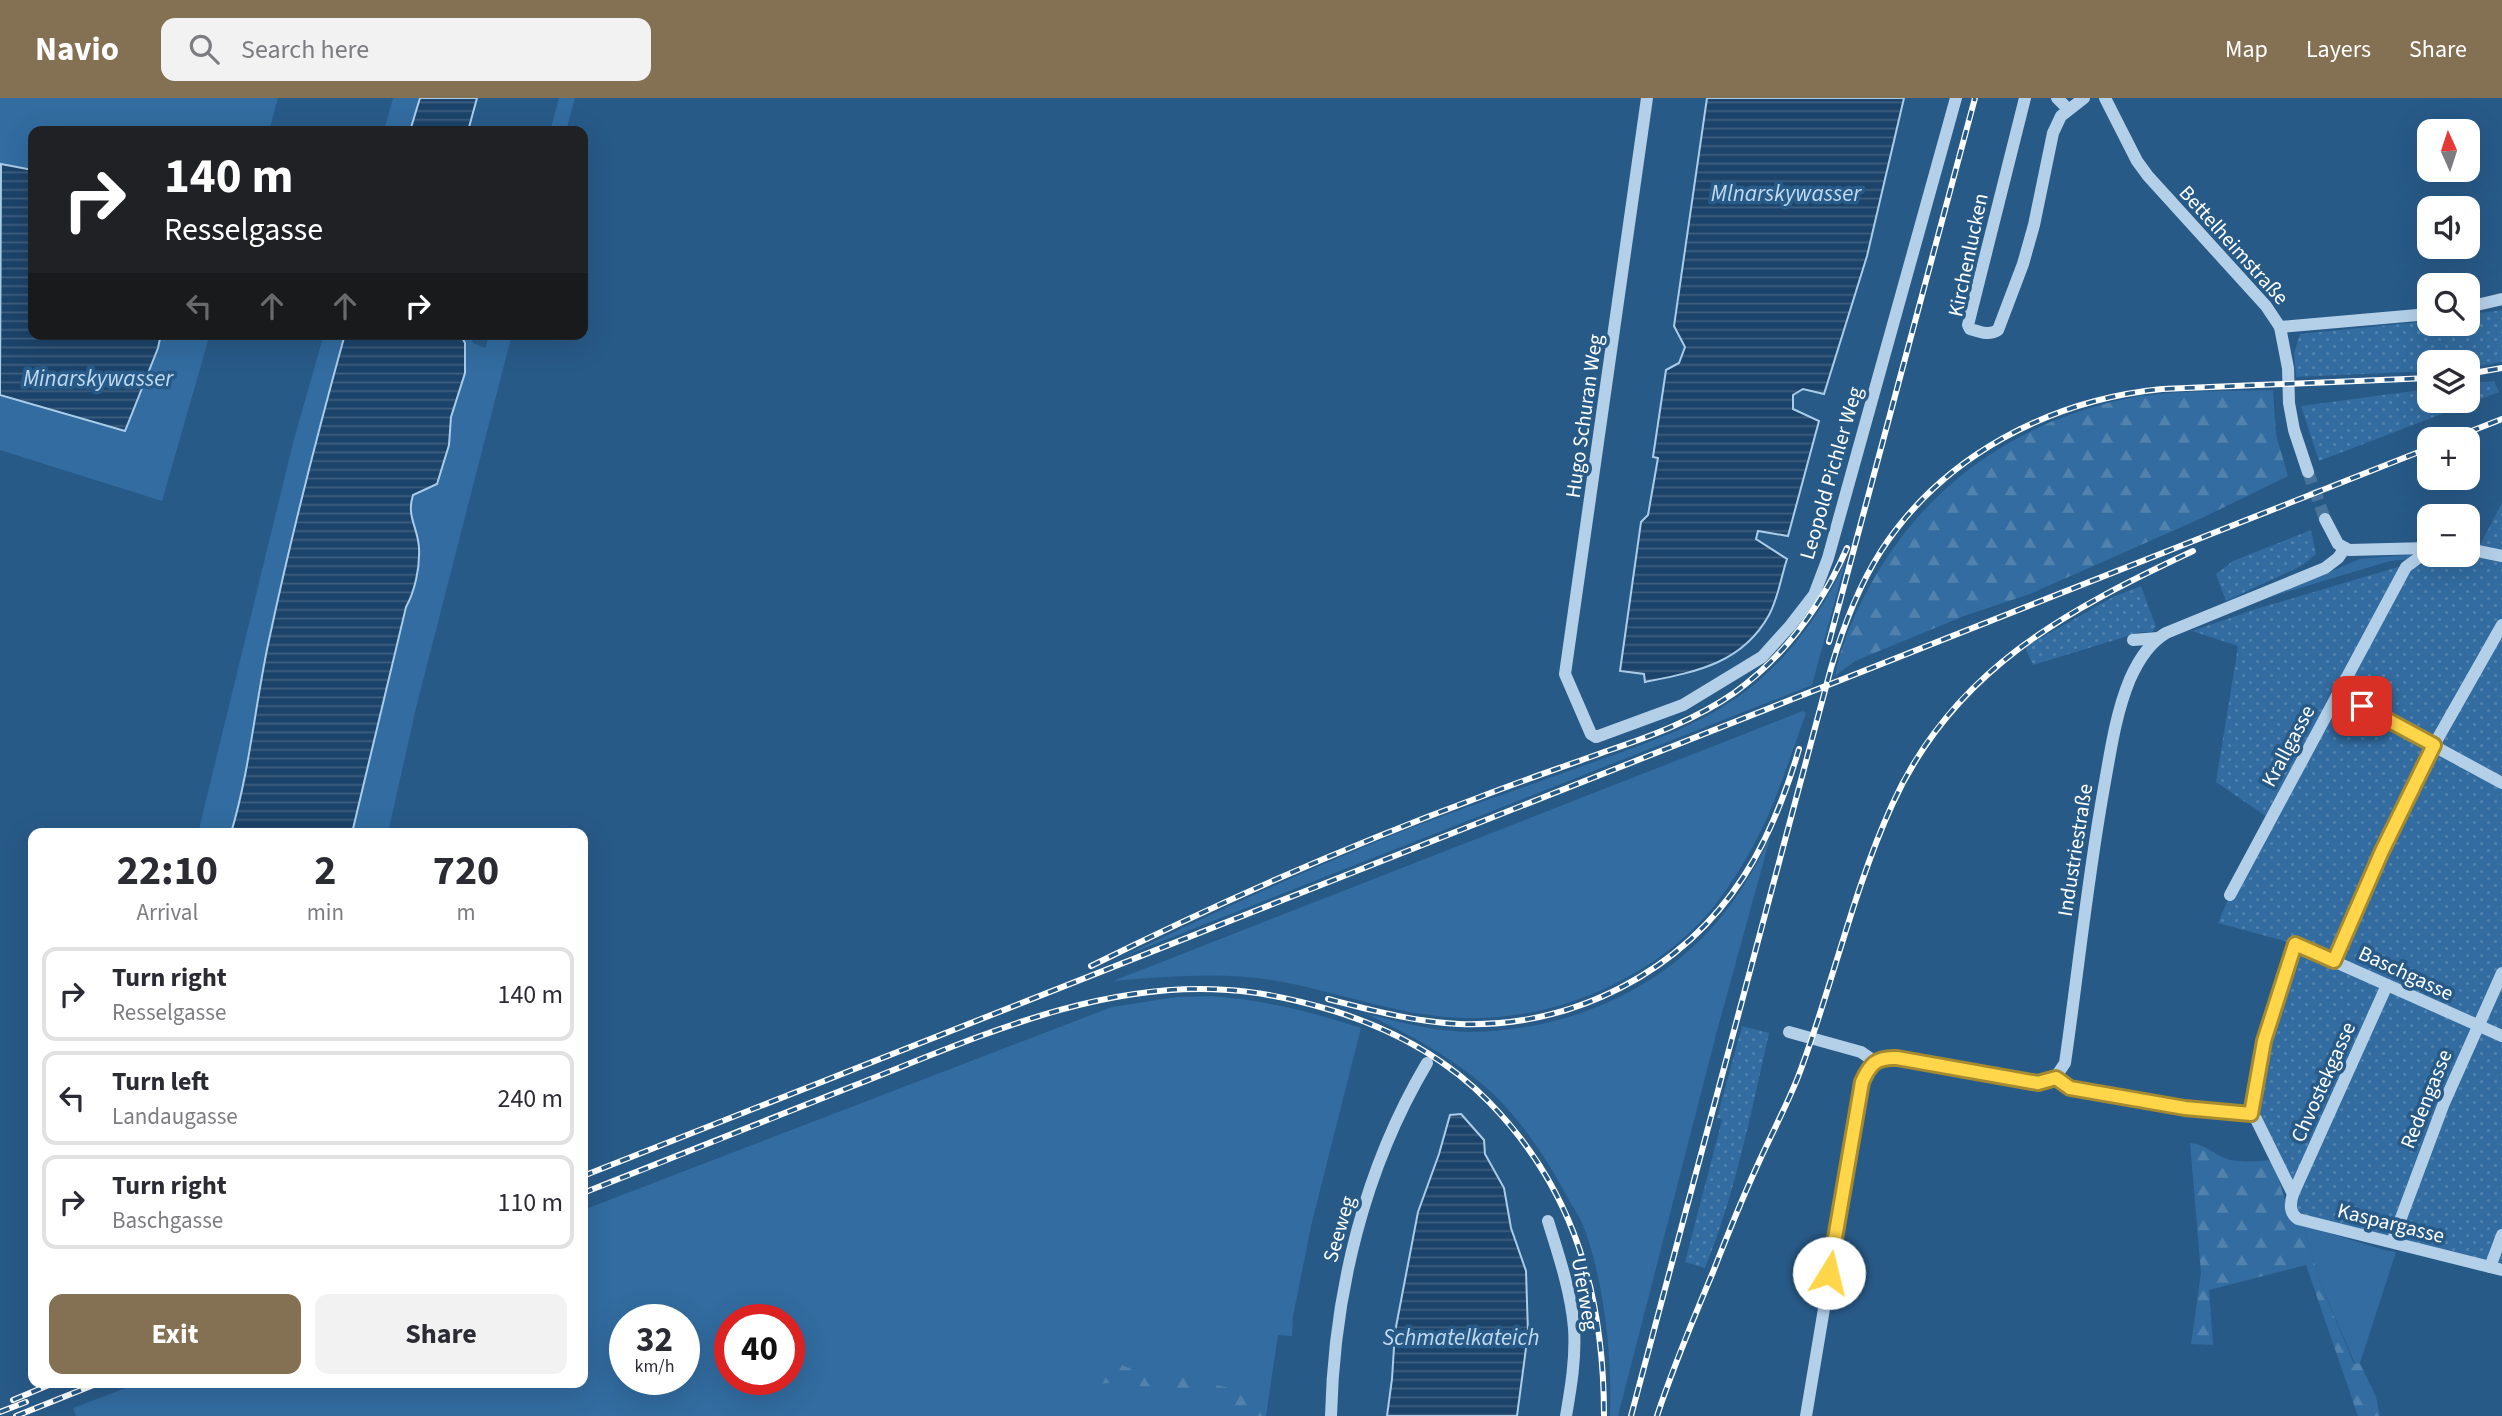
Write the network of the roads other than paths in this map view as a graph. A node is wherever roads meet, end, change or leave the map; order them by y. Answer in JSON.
{"nodes":[{"id":1,"x":1647,"y":98,"type":"edge"},
{"id":2,"x":1956,"y":98,"type":"edge"},
{"id":3,"x":2025,"y":98,"type":"edge"},
{"id":4,"x":2057,"y":98,"type":"edge"},
{"id":5,"x":2084,"y":98,"type":"edge"},
{"id":6,"x":2105,"y":98,"type":"edge"},
{"id":7,"x":2068,"y":109,"type":"junction"},
{"id":8,"x":2502,"y":299,"type":"edge"},
{"id":9,"x":2480,"y":304,"type":"edge"},
{"id":10,"x":2417,"y":315,"type":"edge"},
{"id":11,"x":2280,"y":327,"type":"junction"},
{"id":12,"x":2308,"y":472,"type":"tunnel mouth"},
{"id":13,"x":2325,"y":519,"type":"tunnel mouth"},
{"id":14,"x":2345,"y":548,"type":"junction"},
{"id":15,"x":2417,"y":549,"type":"edge"},
{"id":16,"x":2480,"y":551,"type":"edge"},
{"id":17,"x":2502,"y":556,"type":"edge"},
{"id":18,"x":2417,"y":558,"type":"edge"},
{"id":19,"x":2502,"y":625,"type":"edge"},
{"id":20,"x":2158,"y":638,"type":"junction"},
{"id":21,"x":2133,"y":640,"type":"dead end"},
{"id":22,"x":2338,"y":694,"type":"junction"},
{"id":23,"x":1591,"y":734,"type":"joint"},
{"id":24,"x":2434,"y":745,"type":"junction"},
{"id":25,"x":2502,"y":782,"type":"edge"},
{"id":26,"x":2230,"y":895,"type":"dead end"},
{"id":27,"x":2334,"y":961,"type":"junction"},
{"id":28,"x":2502,"y":973,"type":"edge"},
{"id":29,"x":2387,"y":985,"type":"junction"},
{"id":30,"x":2477,"y":1026,"type":"junction"},
{"id":31,"x":1789,"y":1032,"type":"dead end"},
{"id":32,"x":2502,"y":1036,"type":"edge"},
{"id":33,"x":1874,"y":1061,"type":"junction"},
{"id":34,"x":1427,"y":1063,"type":"dead end"},
{"id":35,"x":2056,"y":1078,"type":"junction"},
{"id":36,"x":2251,"y":1114,"type":"junction"},
{"id":37,"x":2293,"y":1194,"type":"junction"},
{"id":38,"x":1548,"y":1221,"type":"dead end"},
{"id":39,"x":2502,"y":1235,"type":"edge"},
{"id":40,"x":2392,"y":1242,"type":"junction"},
{"id":41,"x":2496,"y":1269,"type":"edge"},
{"id":42,"x":1331,"y":1416,"type":"edge"},
{"id":43,"x":1566,"y":1416,"type":"edge"},
{"id":44,"x":1806,"y":1416,"type":"edge"}],
"edges":[{"from":1,"to":23,"type":"street","name":"Hugo Schuran Weg"},
{"from":2,"to":23,"type":"street","name":"Leopold Pichler Weg"},
{"from":3,"to":7,"type":"street","name":"Kirchenlucken"},
{"from":4,"to":7,"type":"street"},
{"from":5,"to":7,"type":"street","name":"Kirchenlucken"},
{"from":6,"to":11,"type":"street","name":"Bettelheimstraße"},
{"from":8,"to":9,"type":"street"},
{"from":10,"to":11,"type":"street"},
{"from":11,"to":12,"type":"street","name":"Bettelheimstraße"},
{"from":13,"to":14,"type":"street"},
{"from":14,"to":15,"type":"street"},
{"from":14,"to":20,"type":"street"},
{"from":16,"to":17,"type":"street"},
{"from":18,"to":22,"type":"street","name":"Krallgasse"},
{"from":19,"to":24,"type":"street"},
{"from":20,"to":21,"type":"street"},
{"from":20,"to":35,"type":"street","name":"Industriestraße"},
{"from":22,"to":24,"type":"street"},
{"from":22,"to":26,"type":"street","name":"Krallgasse"},
{"from":24,"to":25,"type":"street"},
{"from":24,"to":27,"type":"street"},
{"from":27,"to":29,"type":"street","name":"Baschgasse"},
{"from":27,"to":36,"type":"street","name":"Baschgasse"},
{"from":28,"to":30,"type":"street","name":"Redengasse"},
{"from":29,"to":30,"type":"street","name":"Baschgasse"},
{"from":29,"to":37,"type":"street","name":"Chvostekgasse"},
{"from":30,"to":32,"type":"street","name":"Baschgasse"},
{"from":30,"to":40,"type":"street","name":"Redengasse"},
{"from":31,"to":33,"type":"street"},
{"from":33,"to":35,"type":"street"},
{"from":33,"to":44,"type":"street"},
{"from":34,"to":42,"type":"street","name":"Seeweg"},
{"from":35,"to":36,"type":"street"},
{"from":36,"to":37,"type":"street"},
{"from":37,"to":40,"type":"street","name":"Kaspargasse"},
{"from":38,"to":43,"type":"street","name":"Uferweg"},
{"from":39,"to":41,"type":"street"},
{"from":40,"to":41,"type":"street","name":"Kaspargasse"}]}
